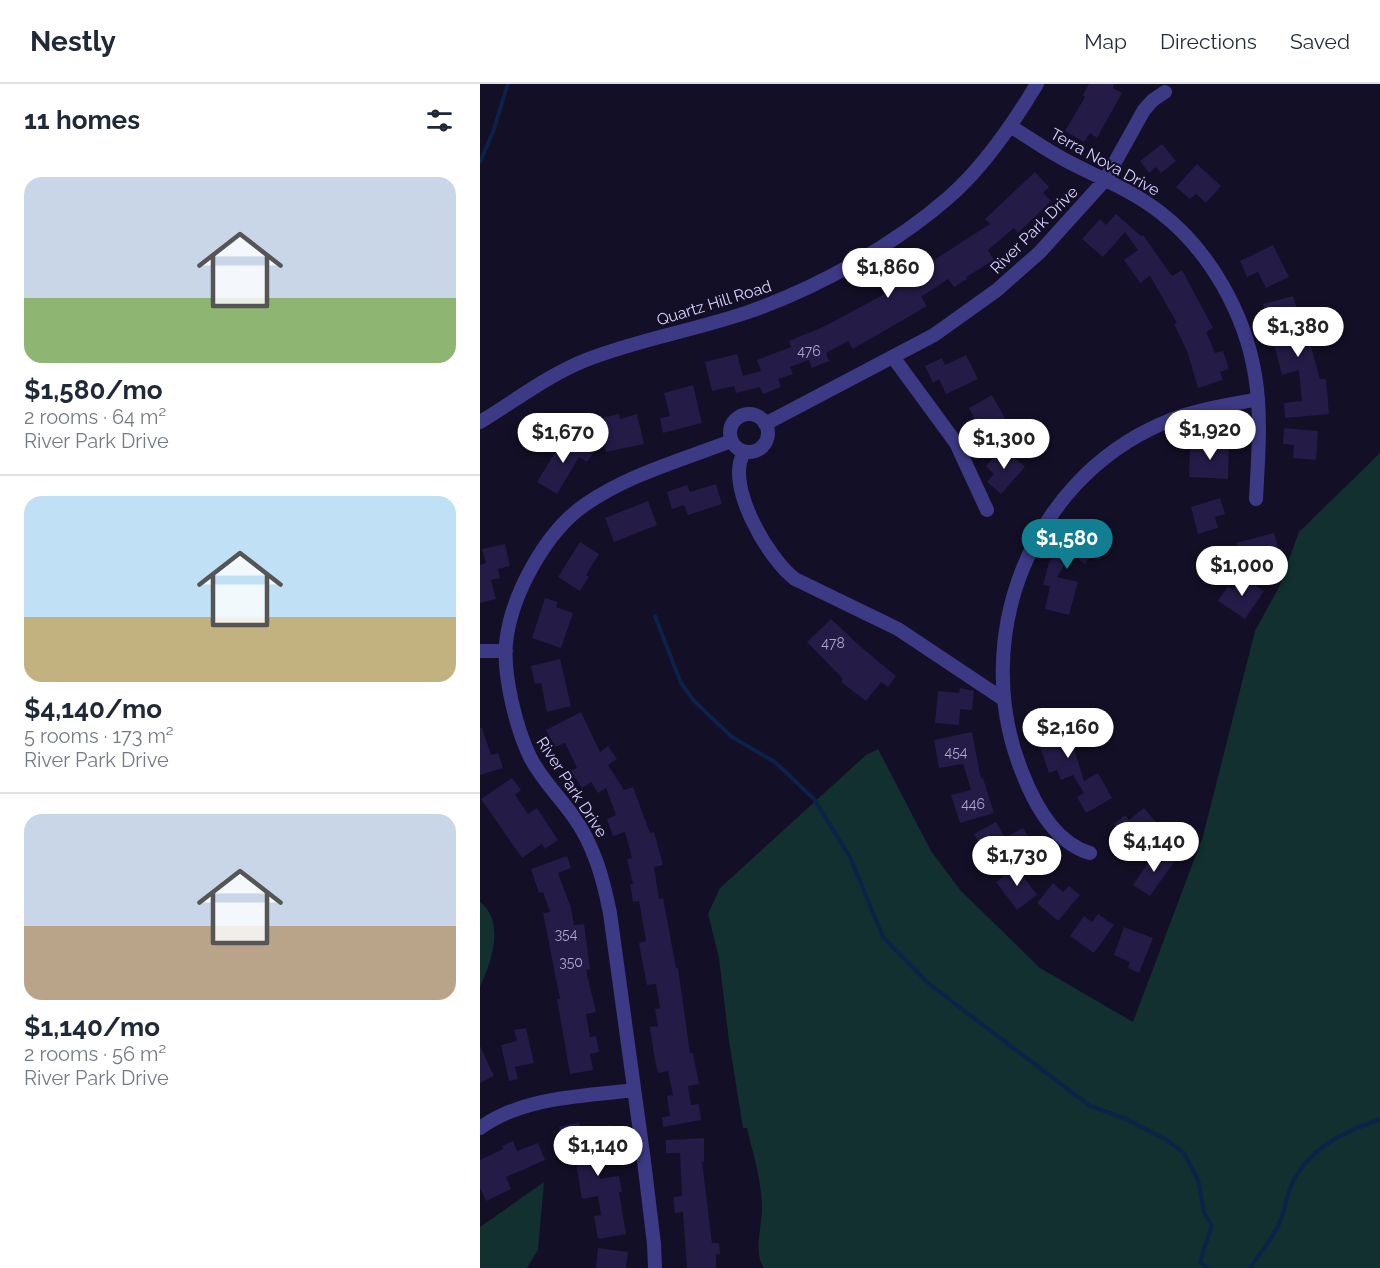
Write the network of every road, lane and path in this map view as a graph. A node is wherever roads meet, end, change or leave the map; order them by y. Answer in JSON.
{"nodes":[{"id":1,"x":1037,"y":84,"type":"edge"},
{"id":2,"x":1165,"y":92,"type":"dead end"},
{"id":3,"x":1010,"y":126,"type":"junction"},
{"id":4,"x":1105,"y":180,"type":"junction"},
{"id":5,"x":893,"y":357,"type":"junction"},
{"id":6,"x":1258,"y":399,"type":"junction"},
{"id":7,"x":480,"y":422,"type":"edge"},
{"id":8,"x":765,"y":424,"type":"junction"},
{"id":9,"x":731,"y":441,"type":"junction"},
{"id":10,"x":744,"y":453,"type":"junction"},
{"id":11,"x":1256,"y":499,"type":"dead end"},
{"id":12,"x":987,"y":510,"type":"dead end"},
{"id":13,"x":480,"y":651,"type":"edge"},
{"id":14,"x":506,"y":651,"type":"junction"},
{"id":15,"x":1003,"y":699,"type":"junction"},
{"id":16,"x":1090,"y":853,"type":"dead end"},
{"id":17,"x":634,"y":1090,"type":"junction"},
{"id":18,"x":480,"y":1128,"type":"edge"},
{"id":19,"x":655,"y":1268,"type":"edge"}],
"edges":[{"from":1,"to":3,"type":"street","name":"Quartz Hill Road"},
{"from":2,"to":4,"type":"street","name":"River Park Drive"},
{"from":3,"to":4,"type":"street","name":"Terra Nova Drive"},
{"from":3,"to":7,"type":"street","name":"Quartz Hill Road"},
{"from":4,"to":5,"type":"street","name":"River Park Drive"},
{"from":4,"to":6,"type":"street","name":"Terra Nova Drive"},
{"from":5,"to":8,"type":"street","name":"River Park Drive"},
{"from":5,"to":12,"type":"street"},
{"from":6,"to":11,"type":"street","name":"Terra Nova Drive"},
{"from":6,"to":15,"type":"street"},
{"from":8,"to":9,"type":"street"},
{"from":8,"to":10,"type":"street"},
{"from":9,"to":10,"type":"street"},
{"from":9,"to":14,"type":"street","name":"River Park Drive"},
{"from":10,"to":15,"type":"street"},
{"from":13,"to":14,"type":"street"},
{"from":14,"to":17,"type":"street","name":"River Park Drive"},
{"from":15,"to":16,"type":"street"},
{"from":17,"to":18,"type":"street"},
{"from":17,"to":19,"type":"street","name":"River Park Drive"}]}
